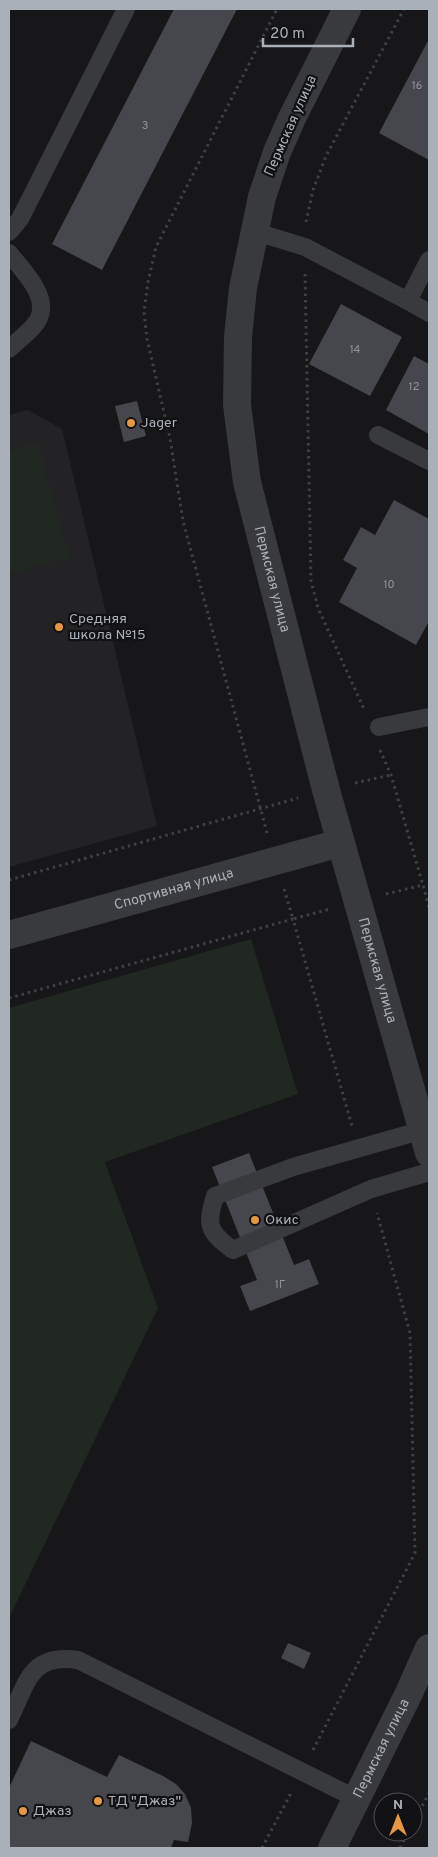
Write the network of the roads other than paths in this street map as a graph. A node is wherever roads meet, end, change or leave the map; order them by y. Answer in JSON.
{"nodes":[{"id":1,"x":126,"y":9,"type":"edge"},
{"id":2,"x":347,"y":9,"type":"edge"},
{"id":3,"x":253,"y":231,"type":"junction"},
{"id":4,"x":9,"y":232,"type":"edge"},
{"id":5,"x":9,"y":254,"type":"edge"},
{"id":6,"x":429,"y":260,"type":"edge"},
{"id":7,"x":408,"y":301,"type":"junction"},
{"id":8,"x":429,"y":314,"type":"edge"},
{"id":9,"x":9,"y":349,"type":"edge"},
{"id":10,"x":378,"y":435,"type":"dead end"},
{"id":11,"x":429,"y":462,"type":"edge"},
{"id":12,"x":429,"y":717,"type":"edge"},
{"id":13,"x":379,"y":727,"type":"dead end"},
{"id":14,"x":340,"y":843,"type":"junction"},
{"id":15,"x":9,"y":935,"type":"edge"},
{"id":16,"x":426,"y":1142,"type":"edge"},
{"id":17,"x":429,"y":1172,"type":"edge"},
{"id":18,"x":429,"y":1648,"type":"edge"},
{"id":19,"x":9,"y":1720,"type":"edge"},
{"id":20,"x":357,"y":1799,"type":"junction"},
{"id":21,"x":332,"y":1848,"type":"edge"}],
"edges":[{"from":1,"to":4,"type":"lane"},
{"from":2,"to":3,"type":"street","name":"Пермская улица"},
{"from":3,"to":7,"type":"lane"},
{"from":3,"to":14,"type":"street","name":"Пермская улица"},
{"from":5,"to":9,"type":"lane"},
{"from":6,"to":7,"type":"lane"},
{"from":7,"to":8,"type":"lane"},
{"from":10,"to":11,"type":"lane"},
{"from":12,"to":13,"type":"lane"},
{"from":14,"to":15,"type":"street","name":"Спортивная улица"},
{"from":14,"to":16,"type":"street","name":"Пермская улица"},
{"from":16,"to":17,"type":"lane"},
{"from":18,"to":20,"type":"street","name":"Пермская улица"},
{"from":19,"to":20,"type":"lane"},
{"from":20,"to":21,"type":"street","name":"Пермская улица"}]}
